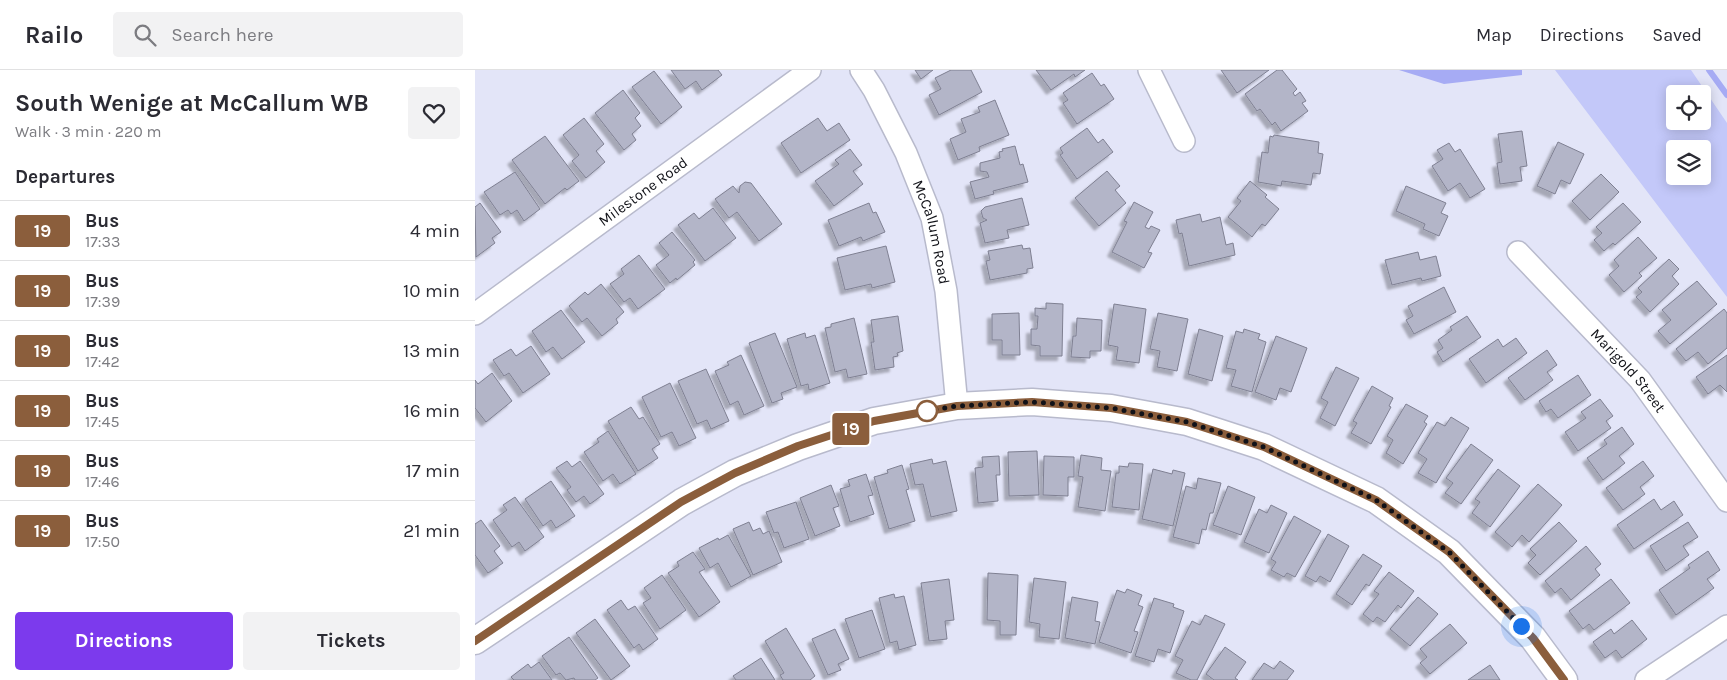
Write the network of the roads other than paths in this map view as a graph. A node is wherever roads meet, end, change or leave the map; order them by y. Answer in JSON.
{"nodes":[{"id":1,"x":810,"y":70,"type":"edge"},
{"id":2,"x":861,"y":70,"type":"edge"},
{"id":3,"x":1149,"y":70,"type":"edge"},
{"id":4,"x":1184,"y":141,"type":"dead end"},
{"id":5,"x":1518,"y":252,"type":"dead end"},
{"id":6,"x":475,"y":314,"type":"edge"},
{"id":7,"x":957,"y":406,"type":"junction"},
{"id":8,"x":1727,"y":501,"type":"edge"},
{"id":9,"x":1727,"y":626,"type":"edge"},
{"id":10,"x":475,"y":641,"type":"edge"},
{"id":11,"x":1564,"y":680,"type":"edge"},
{"id":12,"x":1646,"y":680,"type":"edge"}],
"edges":[{"from":1,"to":6,"type":"street","name":"Milestone Road"},
{"from":2,"to":7,"type":"street","name":"McCallum Road"},
{"from":3,"to":4,"type":"street"},
{"from":5,"to":8,"type":"street","name":"Marigold Street"},
{"from":7,"to":10,"type":"street"},
{"from":7,"to":11,"type":"street"},
{"from":9,"to":12,"type":"street"}]}
